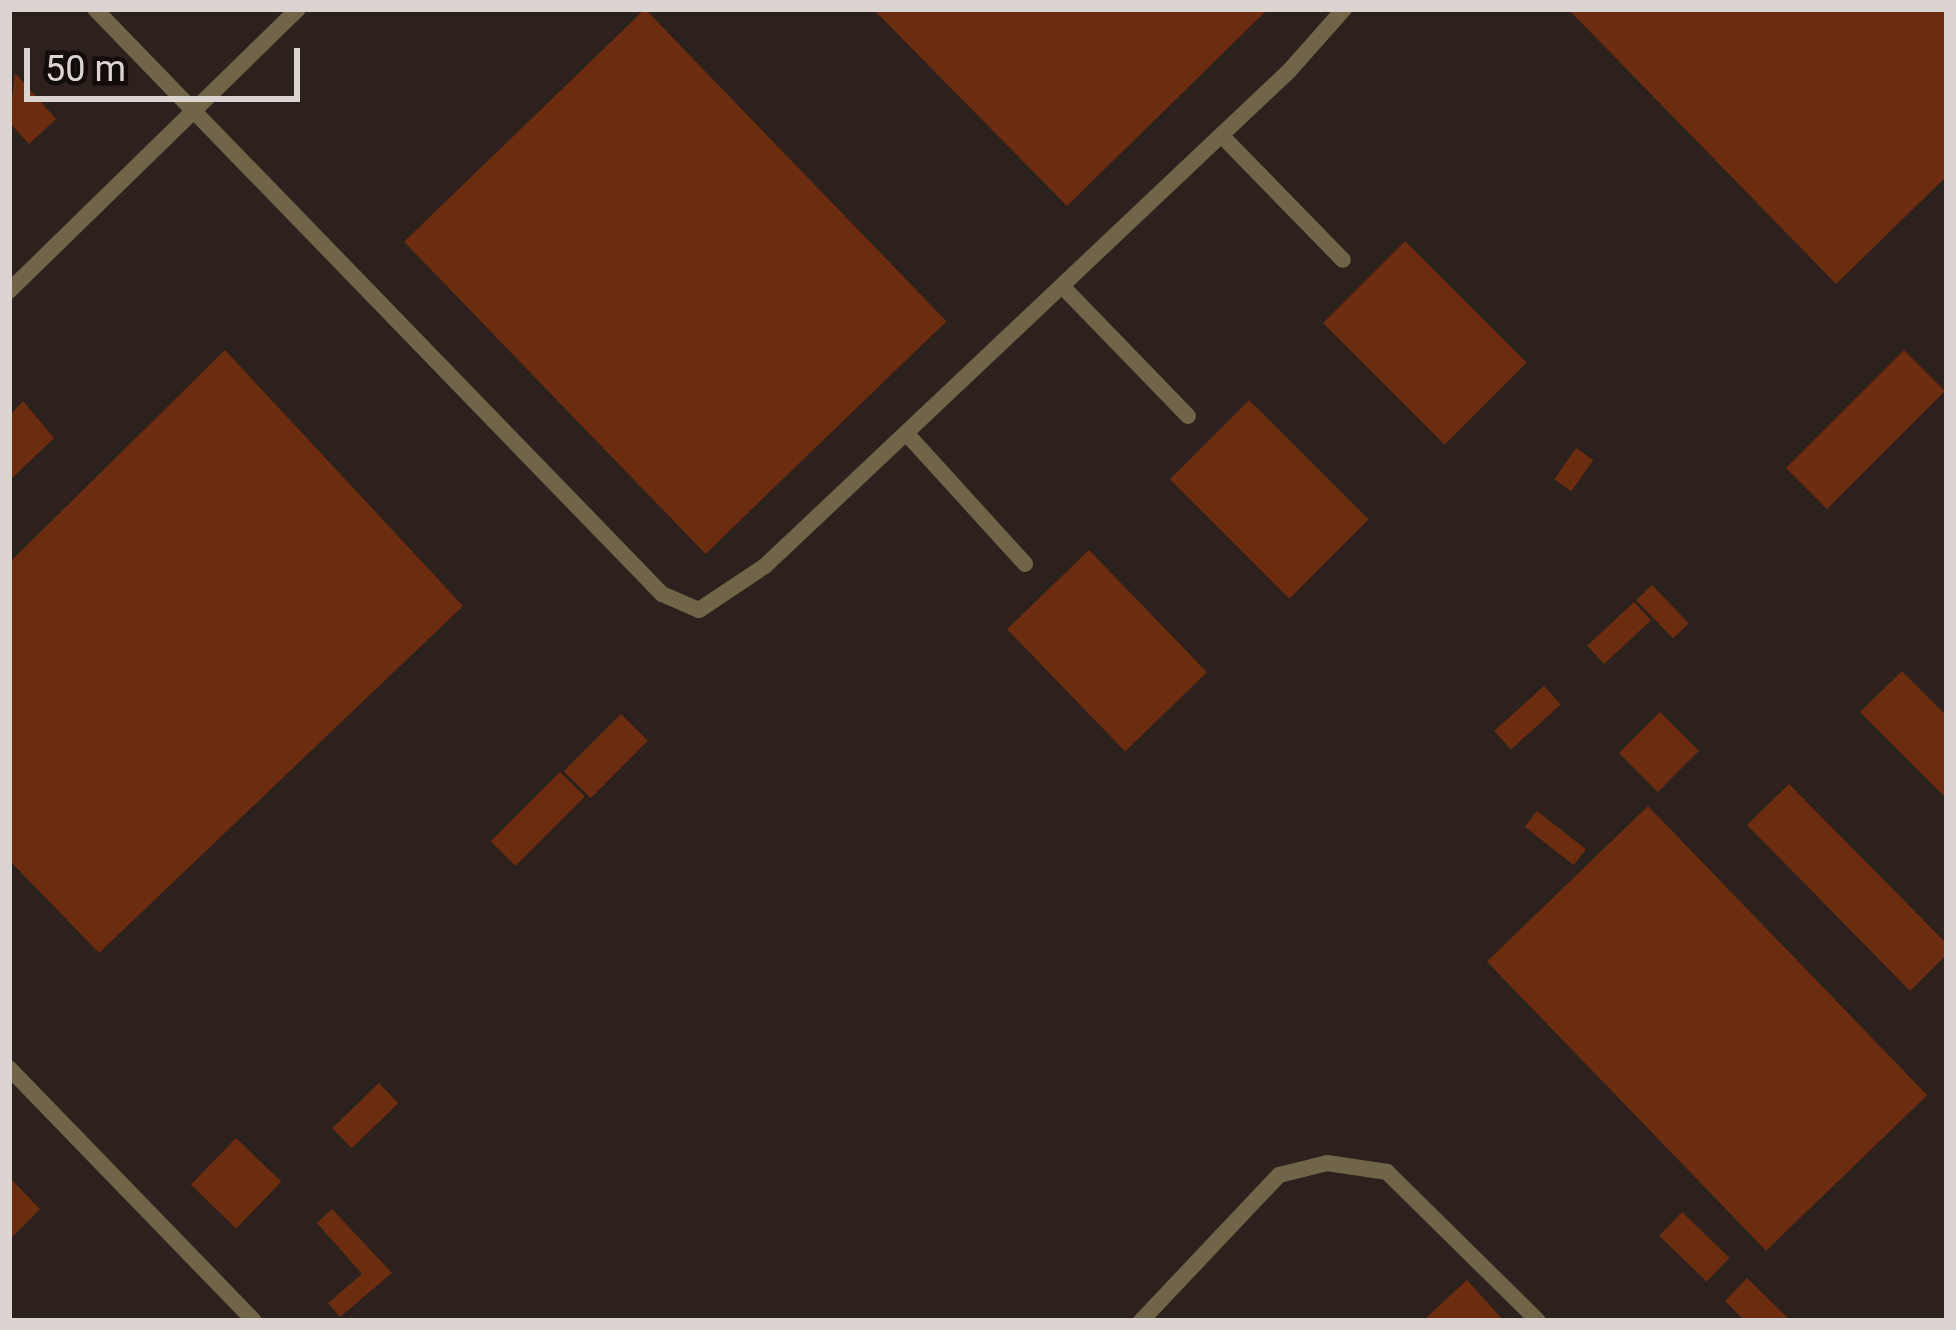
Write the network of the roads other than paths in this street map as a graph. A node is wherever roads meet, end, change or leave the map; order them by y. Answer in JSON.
{"nodes":[{"id":1,"x":95,"y":9,"type":"edge"},
{"id":2,"x":298,"y":9,"type":"edge"},
{"id":3,"x":1344,"y":9,"type":"edge"},
{"id":4,"x":195,"y":109,"type":"junction"},
{"id":5,"x":1222,"y":136,"type":"junction"},
{"id":6,"x":1343,"y":260,"type":"dead end"},
{"id":7,"x":1062,"y":286,"type":"junction"},
{"id":8,"x":9,"y":292,"type":"edge"},
{"id":9,"x":1188,"y":416,"type":"dead end"},
{"id":10,"x":906,"y":433,"type":"junction"},
{"id":11,"x":1025,"y":564,"type":"dead end"},
{"id":12,"x":9,"y":1068,"type":"edge"},
{"id":13,"x":254,"y":1321,"type":"edge"},
{"id":14,"x":1141,"y":1321,"type":"edge"},
{"id":15,"x":1538,"y":1321,"type":"edge"}],
"edges":[{"from":1,"to":4,"type":"lane"},
{"from":2,"to":4,"type":"lane"},
{"from":3,"to":5,"type":"lane"},
{"from":4,"to":8,"type":"lane"},
{"from":4,"to":10,"type":"lane"},
{"from":5,"to":6,"type":"lane"},
{"from":5,"to":7,"type":"lane"},
{"from":7,"to":9,"type":"lane"},
{"from":7,"to":10,"type":"lane"},
{"from":10,"to":11,"type":"lane"},
{"from":12,"to":13,"type":"lane"},
{"from":14,"to":15,"type":"lane"}]}
